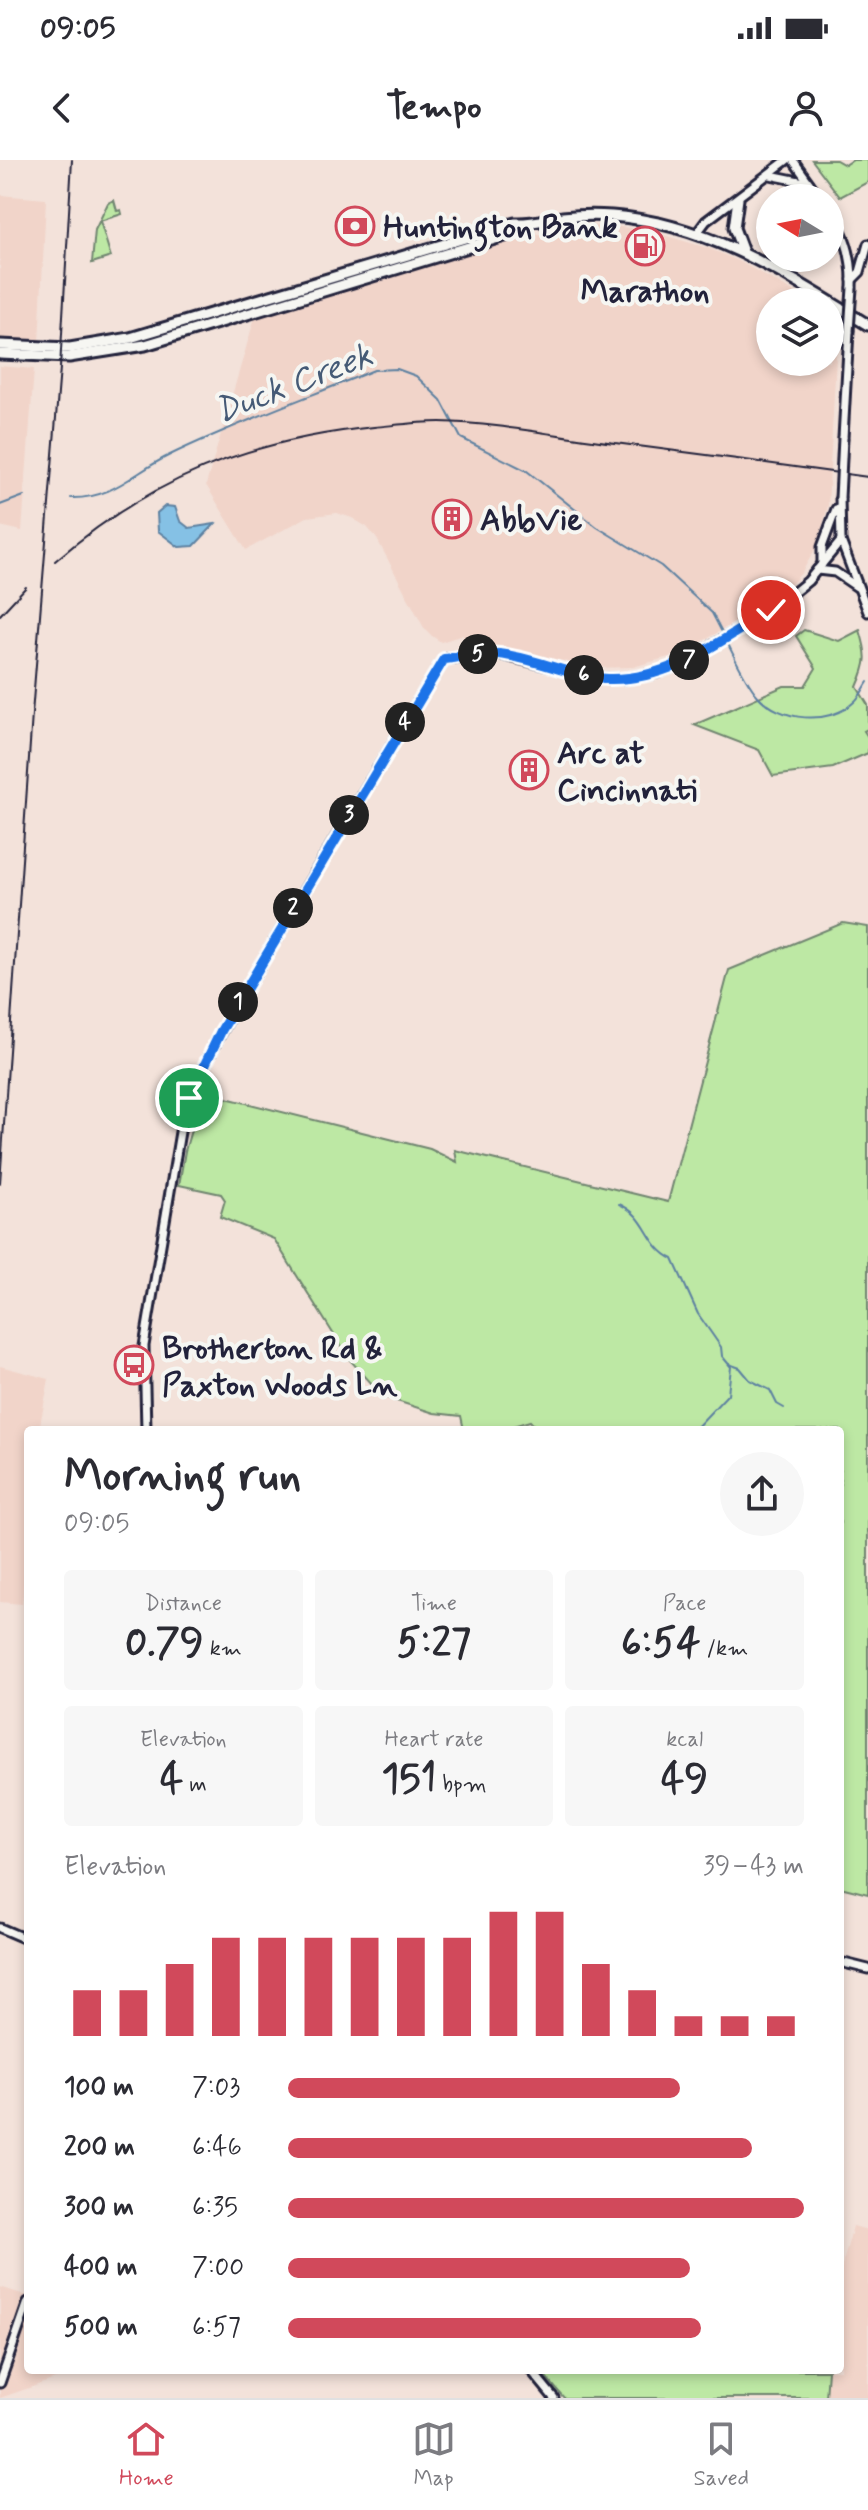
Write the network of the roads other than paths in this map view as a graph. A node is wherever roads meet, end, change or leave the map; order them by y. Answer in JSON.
{"nodes":[{"id":1,"x":790,"y":160,"type":"edge"},
{"id":2,"x":770,"y":175,"type":"junction"},
{"id":3,"x":809,"y":183,"type":"joint"},
{"id":4,"x":738,"y":199,"type":"junction"},
{"id":5,"x":529,"y":224,"type":"junction"},
{"id":6,"x":697,"y":233,"type":"junction"},
{"id":7,"x":844,"y":235,"type":"edge"},
{"id":8,"x":868,"y":244,"type":"edge"},
{"id":9,"x":743,"y":252,"type":"junction"},
{"id":10,"x":852,"y":284,"type":"junction"},
{"id":11,"x":868,"y":325,"type":"edge"},
{"id":12,"x":0,"y":345,"type":"edge"},
{"id":13,"x":0,"y":354,"type":"edge"},
{"id":14,"x":840,"y":498,"type":"junction"},
{"id":15,"x":841,"y":541,"type":"junction"},
{"id":16,"x":820,"y":567,"type":"junction"},
{"id":17,"x":857,"y":587,"type":"junction"},
{"id":18,"x":868,"y":612,"type":"edge"},
{"id":19,"x":146,"y":1426,"type":"edge"},
{"id":20,"x":0,"y":1928,"type":"edge"},
{"id":21,"x":24,"y":1938,"type":"edge"},
{"id":22,"x":844,"y":1963,"type":"edge"},
{"id":23,"x":868,"y":1969,"type":"edge"},
{"id":24,"x":24,"y":2314,"type":"edge"},
{"id":25,"x":534,"y":2374,"type":"edge"},
{"id":26,"x":0,"y":2383,"type":"edge"},
{"id":27,"x":554,"y":2398,"type":"edge"}],
"edges":[{"from":1,"to":2,"type":"street"},
{"from":1,"to":3,"type":"street"},
{"from":2,"to":3,"type":"street"},
{"from":2,"to":4,"type":"street"},
{"from":4,"to":6,"type":"street"},
{"from":4,"to":9,"type":"highway"},
{"from":5,"to":6,"type":"highway"},
{"from":5,"to":12,"type":"highway"},
{"from":5,"to":13,"type":"highway"},
{"from":6,"to":9,"type":"highway"},
{"from":7,"to":10,"type":"street"},
{"from":8,"to":10,"type":"street"},
{"from":9,"to":11,"type":"highway"},
{"from":10,"to":14,"type":"street","bridge":true},
{"from":14,"to":15,"type":"street"},
{"from":14,"to":16,"type":"street"},
{"from":15,"to":16,"type":"street"},
{"from":15,"to":17,"type":"street"},
{"from":16,"to":17,"type":"street"},
{"from":16,"to":19,"type":"street"},
{"from":17,"to":18,"type":"street"},
{"from":20,"to":21,"type":"street"},
{"from":22,"to":23,"type":"street"},
{"from":24,"to":26,"type":"street"},
{"from":25,"to":27,"type":"street"}]}
